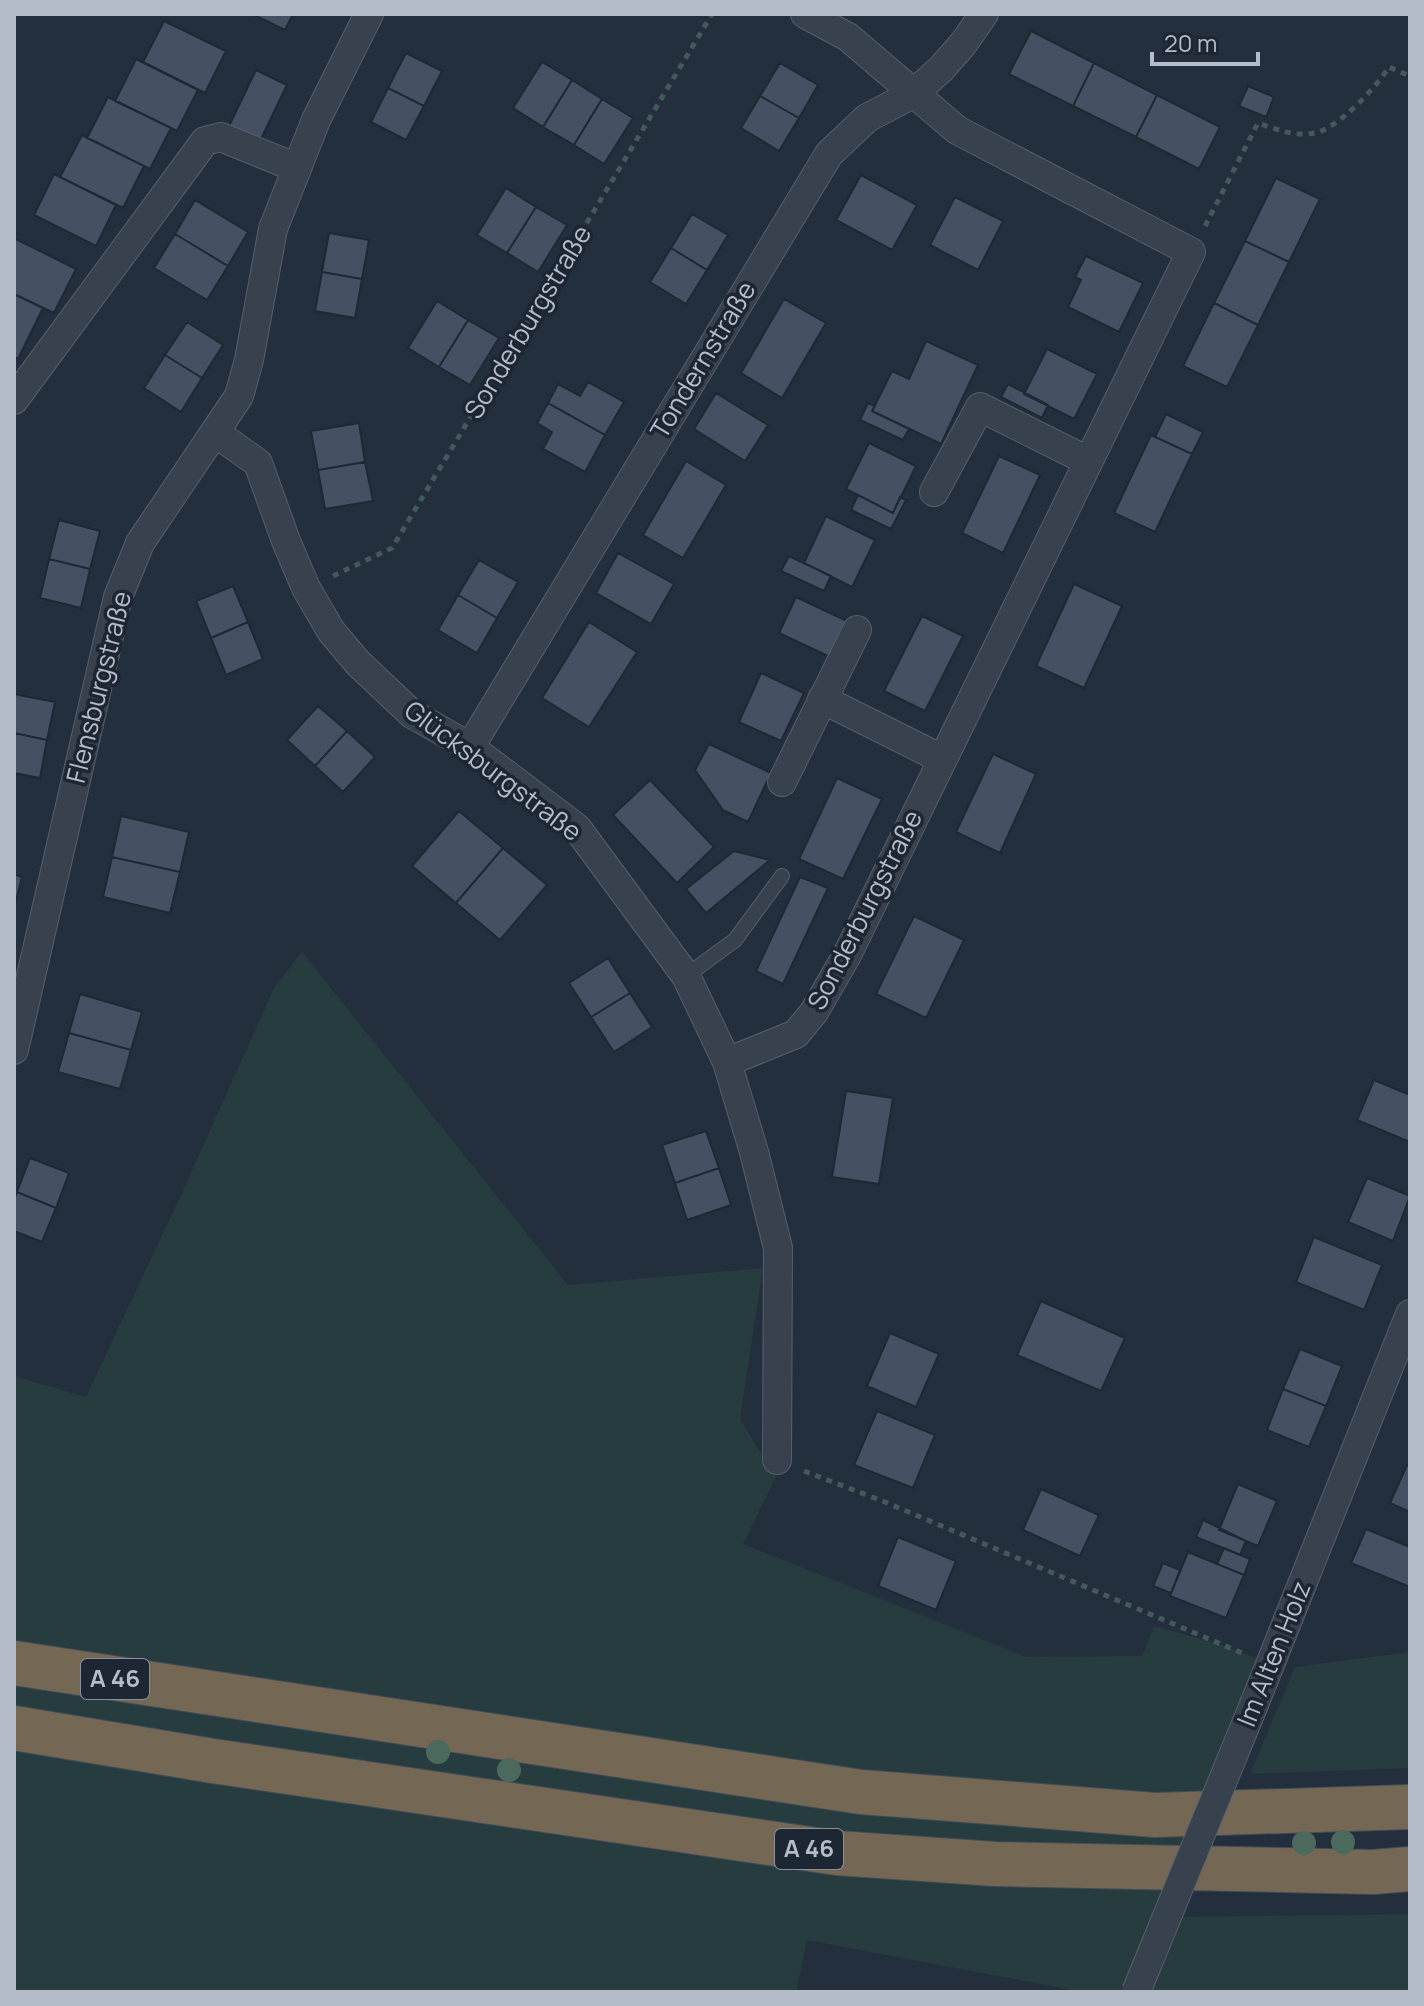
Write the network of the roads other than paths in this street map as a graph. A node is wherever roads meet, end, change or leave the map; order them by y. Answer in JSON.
{"nodes":[{"id":1,"x":369,"y":14,"type":"edge"},
{"id":2,"x":805,"y":14,"type":"edge"},
{"id":3,"x":984,"y":14,"type":"edge"},
{"id":4,"x":913,"y":94,"type":"junction"},
{"id":5,"x":297,"y":168,"type":"junction"},
{"id":6,"x":14,"y":400,"type":"edge"},
{"id":7,"x":216,"y":433,"type":"junction"},
{"id":8,"x":1088,"y":461,"type":"junction"},
{"id":9,"x":934,"y":492,"type":"dead end"},
{"id":10,"x":857,"y":630,"type":"dead end"},
{"id":11,"x":822,"y":699,"type":"junction"},
{"id":12,"x":470,"y":747,"type":"junction"},
{"id":13,"x":942,"y":759,"type":"junction"},
{"id":14,"x":782,"y":782,"type":"dead end"},
{"id":15,"x":782,"y":876,"type":"dead end"},
{"id":16,"x":686,"y":976,"type":"junction"},
{"id":17,"x":14,"y":1050,"type":"edge"},
{"id":18,"x":727,"y":1062,"type":"junction"},
{"id":19,"x":1410,"y":1314,"type":"edge"},
{"id":20,"x":777,"y":1460,"type":"road end"},
{"id":21,"x":14,"y":1663,"type":"edge"},
{"id":22,"x":14,"y":1728,"type":"edge"},
{"id":23,"x":1410,"y":1807,"type":"edge"},
{"id":24,"x":1410,"y":1869,"type":"edge"},
{"id":25,"x":1136,"y":1992,"type":"edge"}],
"edges":[{"from":1,"to":5,"type":"street","name":"Flensburgstraße"},
{"from":2,"to":4,"type":"street"},
{"from":3,"to":4,"type":"street","name":"Tondernstraße"},
{"from":4,"to":8,"type":"street","name":"Sonderburgstraße"},
{"from":4,"to":12,"type":"street","name":"Tondernstraße"},
{"from":5,"to":6,"type":"street"},
{"from":5,"to":7,"type":"street","name":"Flensburgstraße"},
{"from":7,"to":12,"type":"street","name":"Glücksburgstraße"},
{"from":7,"to":17,"type":"street","name":"Flensburgstraße"},
{"from":8,"to":9,"type":"street"},
{"from":8,"to":13,"type":"street","name":"Sonderburgstraße"},
{"from":10,"to":11,"type":"street"},
{"from":11,"to":13,"type":"street"},
{"from":11,"to":14,"type":"street"},
{"from":12,"to":16,"type":"street","name":"Glücksburgstraße"},
{"from":13,"to":18,"type":"street","name":"Sonderburgstraße"},
{"from":15,"to":16,"type":"lane"},
{"from":16,"to":18,"type":"street","name":"Glücksburgstraße"},
{"from":18,"to":20,"type":"street","name":"Glücksburgstraße"},
{"from":19,"to":25,"type":"street","name":"Im Alten Holz","bridge":true},
{"from":21,"to":23,"type":"highway","number":"A 46"},
{"from":22,"to":24,"type":"highway","number":"A 46"}]}
